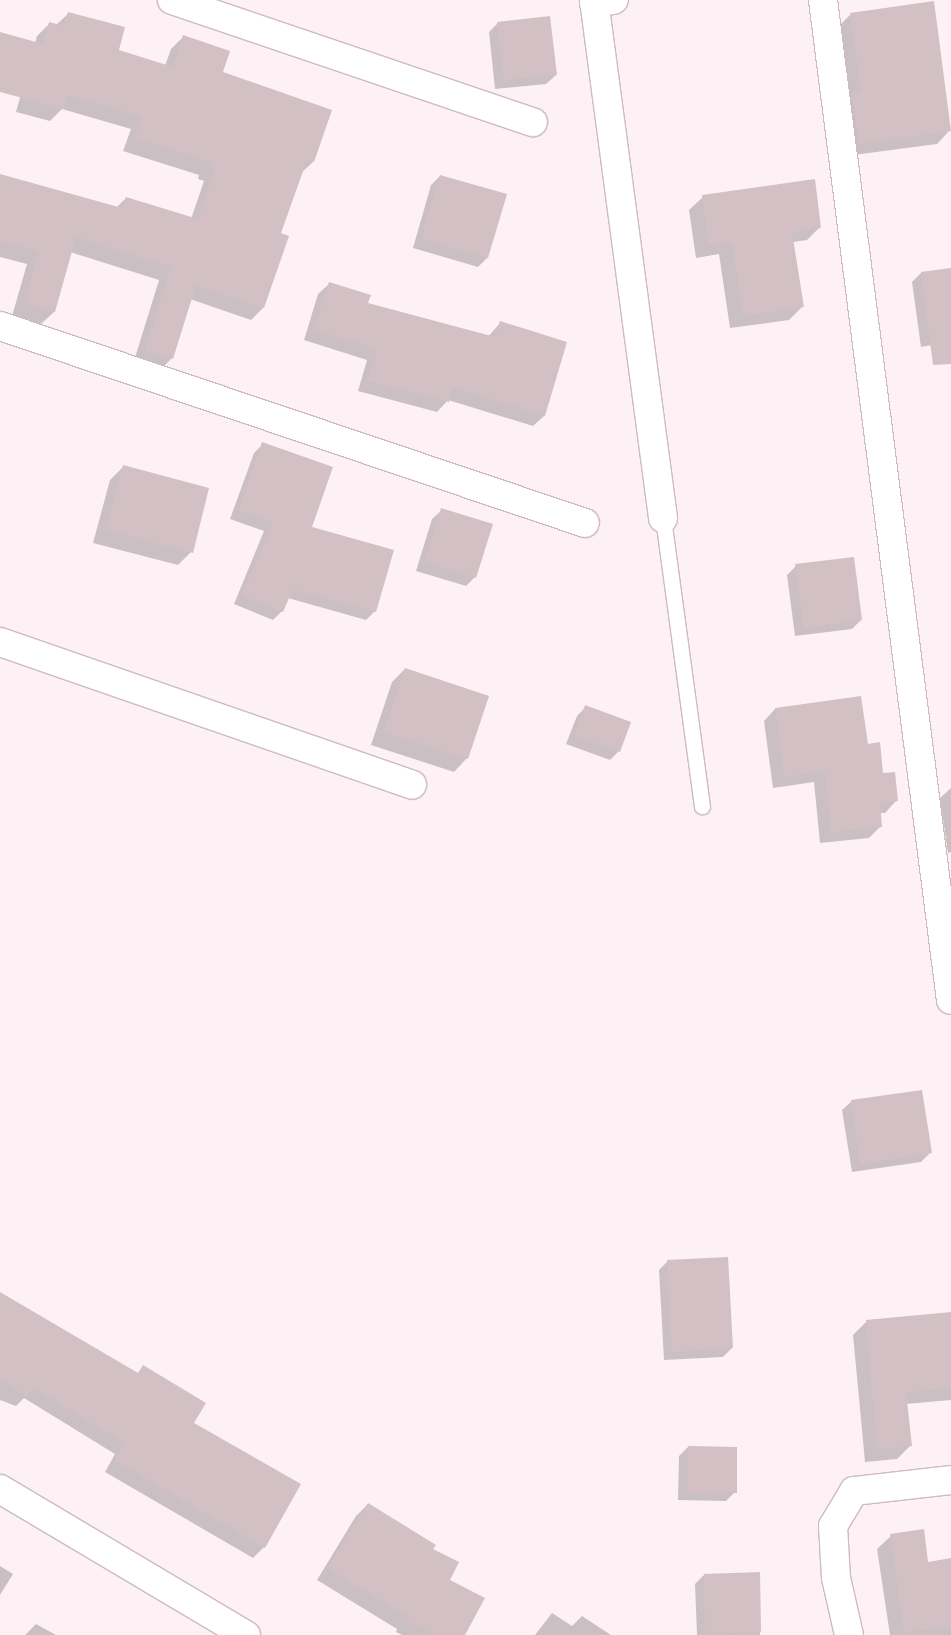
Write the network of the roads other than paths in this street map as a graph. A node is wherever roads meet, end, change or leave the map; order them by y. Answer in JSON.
{"nodes":[{"id":1,"x":172,"y":0,"type":"edge"},
{"id":2,"x":823,"y":0,"type":"edge"},
{"id":3,"x":601,"y":1,"type":"edge"},
{"id":4,"x":533,"y":122,"type":"dead end"},
{"id":5,"x":0,"y":326,"type":"edge"},
{"id":6,"x":663,"y":518,"type":"joint"},
{"id":7,"x":585,"y":523,"type":"dead end"},
{"id":8,"x":0,"y":642,"type":"edge"},
{"id":9,"x":412,"y":785,"type":"dead end"},
{"id":10,"x":702,"y":806,"type":"dead end"},
{"id":11,"x":951,"y":1000,"type":"edge"},
{"id":12,"x":951,"y":1480,"type":"edge"},
{"id":13,"x":0,"y":1489,"type":"edge"},
{"id":14,"x":246,"y":1635,"type":"edge"},
{"id":15,"x":849,"y":1635,"type":"edge"}],
"edges":[{"from":1,"to":4,"type":"street"},
{"from":2,"to":11,"type":"street"},
{"from":3,"to":6,"type":"street"},
{"from":5,"to":7,"type":"street"},
{"from":6,"to":10,"type":"lane"},
{"from":8,"to":9,"type":"street"},
{"from":12,"to":15,"type":"street"},
{"from":13,"to":14,"type":"street"}]}
